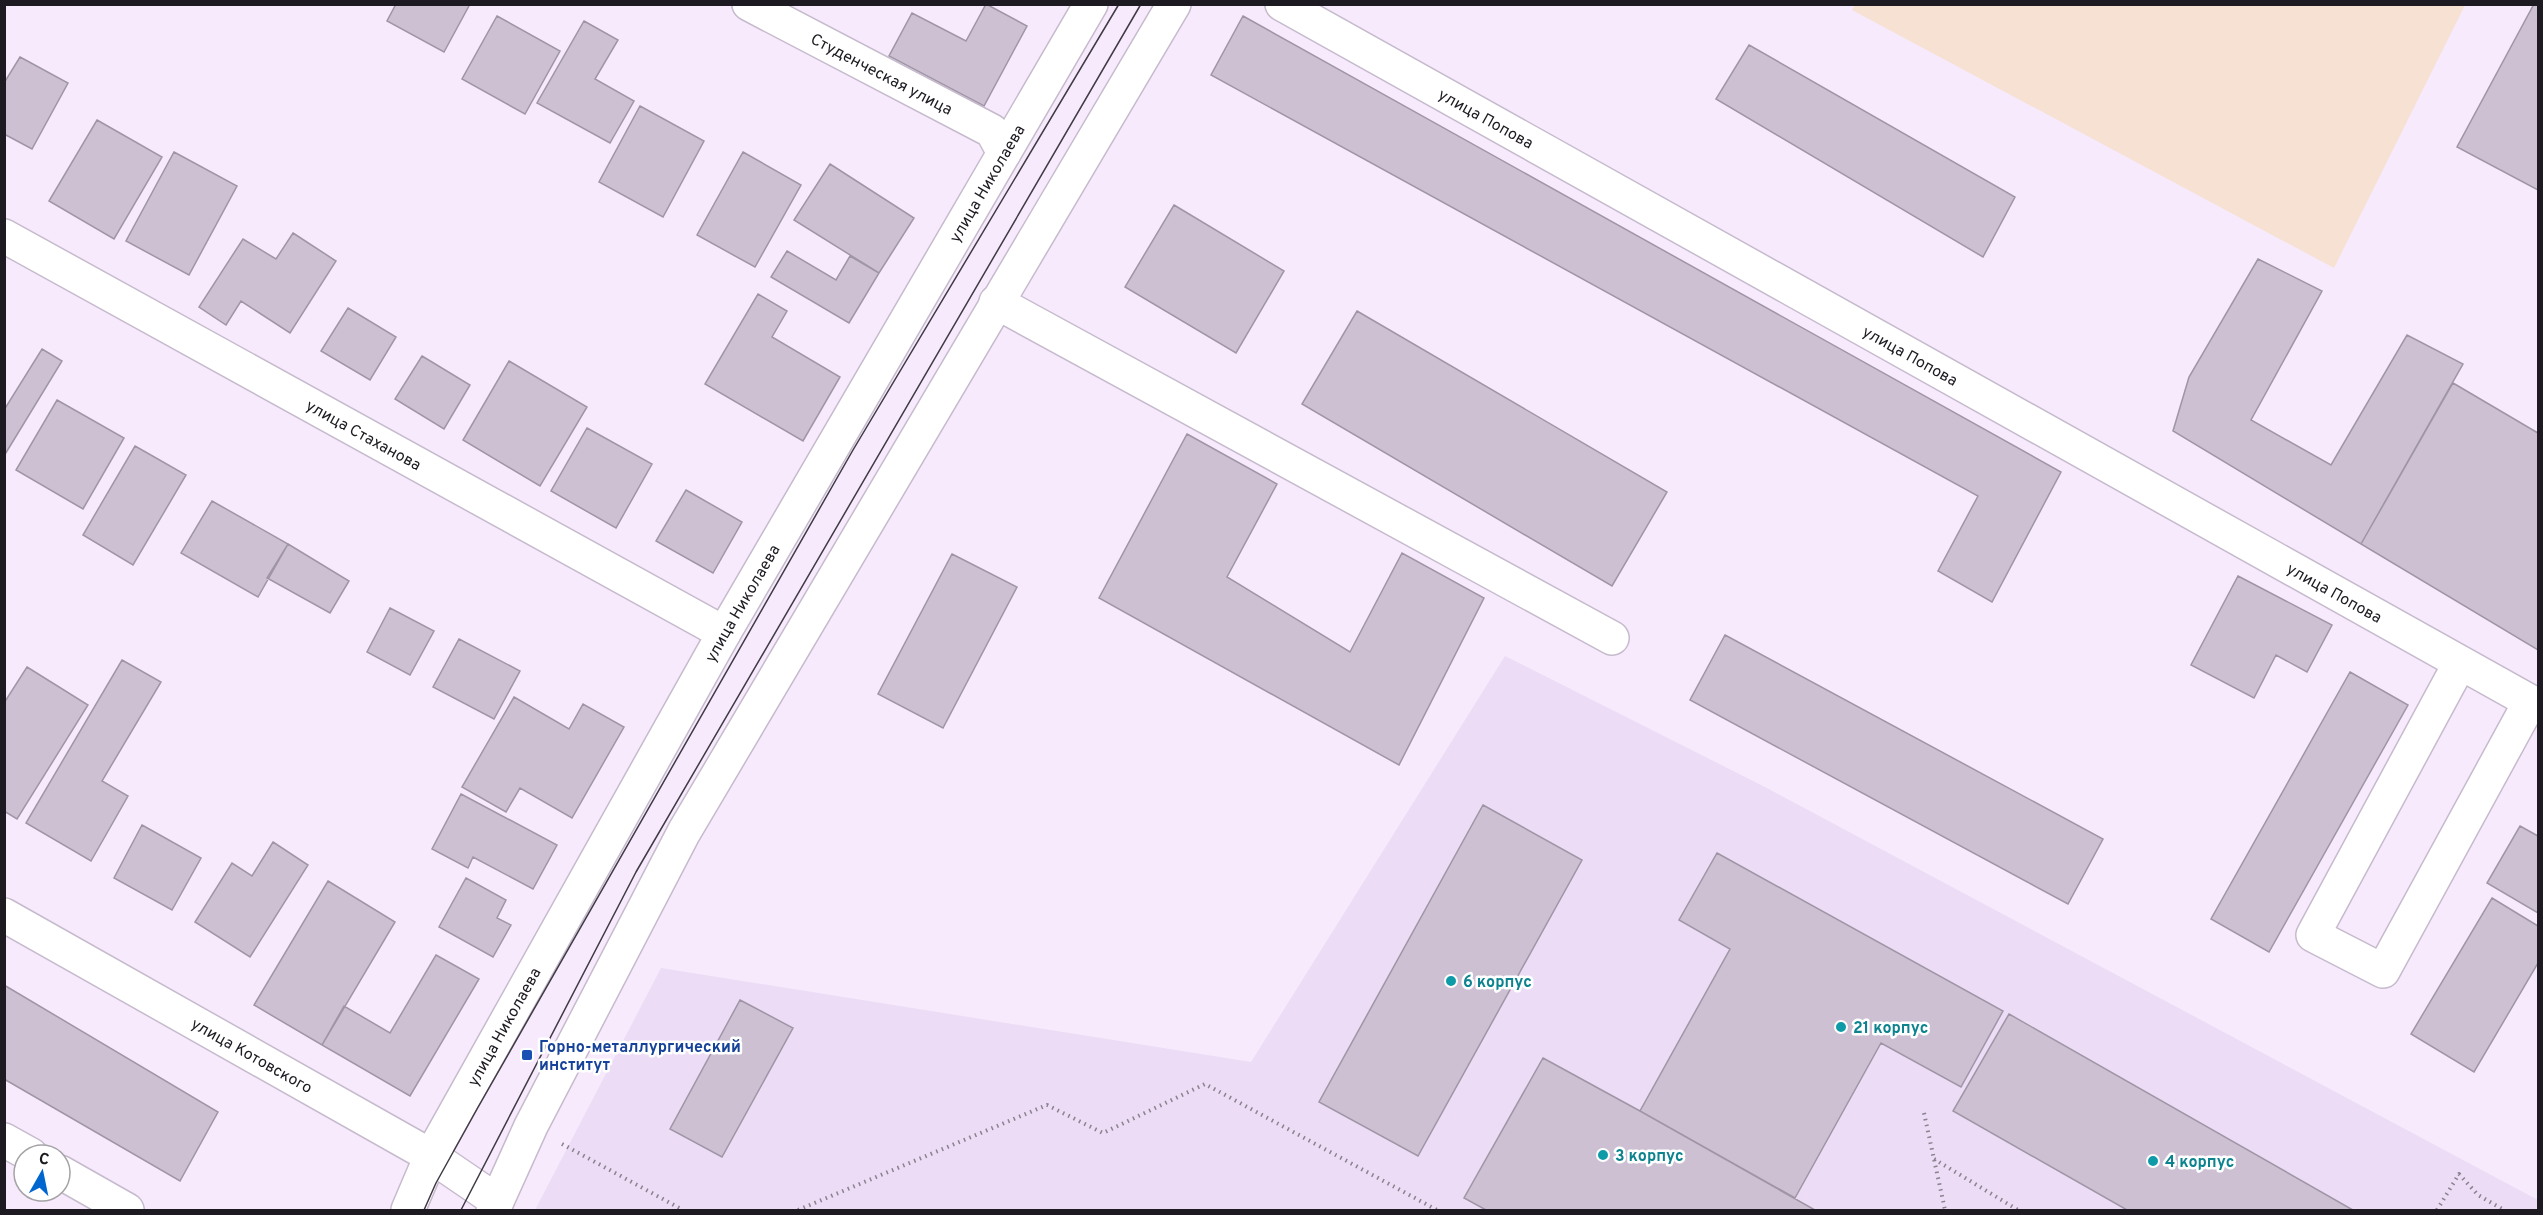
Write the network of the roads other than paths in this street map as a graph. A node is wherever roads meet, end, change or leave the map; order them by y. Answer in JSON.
{"nodes":[{"id":1,"x":749,"y":4,"type":"edge"},
{"id":2,"x":1090,"y":4,"type":"edge"},
{"id":3,"x":1174,"y":4,"type":"edge"},
{"id":4,"x":1282,"y":4,"type":"edge"},
{"id":5,"x":1004,"y":153,"type":"junction"},
{"id":6,"x":4,"y":236,"type":"edge"},
{"id":7,"x":996,"y":302,"type":"junction"},
{"id":8,"x":724,"y":633,"type":"junction"},
{"id":9,"x":1612,"y":638,"type":"dead end"},
{"id":10,"x":2460,"y":663,"type":"junction"},
{"id":11,"x":2534,"y":704,"type":"edge"},
{"id":12,"x":4,"y":915,"type":"edge"},
{"id":13,"x":431,"y":1156,"type":"junction"},
{"id":14,"x":72,"y":1179,"type":"edge"},
{"id":15,"x":495,"y":1206,"type":"edge"},
{"id":16,"x":127,"y":1210,"type":"edge"},
{"id":17,"x":408,"y":1210,"type":"edge"}],
"edges":[{"from":1,"to":5,"type":"street","name":"Студенческая улица"},
{"from":2,"to":5,"type":"street","name":"улица Николаева"},
{"from":3,"to":7,"type":"street"},
{"from":4,"to":10,"type":"street","name":"улица Попова"},
{"from":5,"to":8,"type":"street","name":"улица Николаева"},
{"from":6,"to":8,"type":"street","name":"улица Стаханова"},
{"from":7,"to":9,"type":"street"},
{"from":7,"to":15,"type":"street"},
{"from":8,"to":13,"type":"street","name":"улица Николаева"},
{"from":10,"to":11,"type":"street","name":"улица Попова"},
{"from":10,"to":11,"type":"street"},
{"from":12,"to":13,"type":"street","name":"улица Котовского"},
{"from":13,"to":15,"type":"street","name":"улица Котовского"},
{"from":13,"to":17,"type":"street","name":"улица Николаева"},
{"from":14,"to":16,"type":"street"}]}
